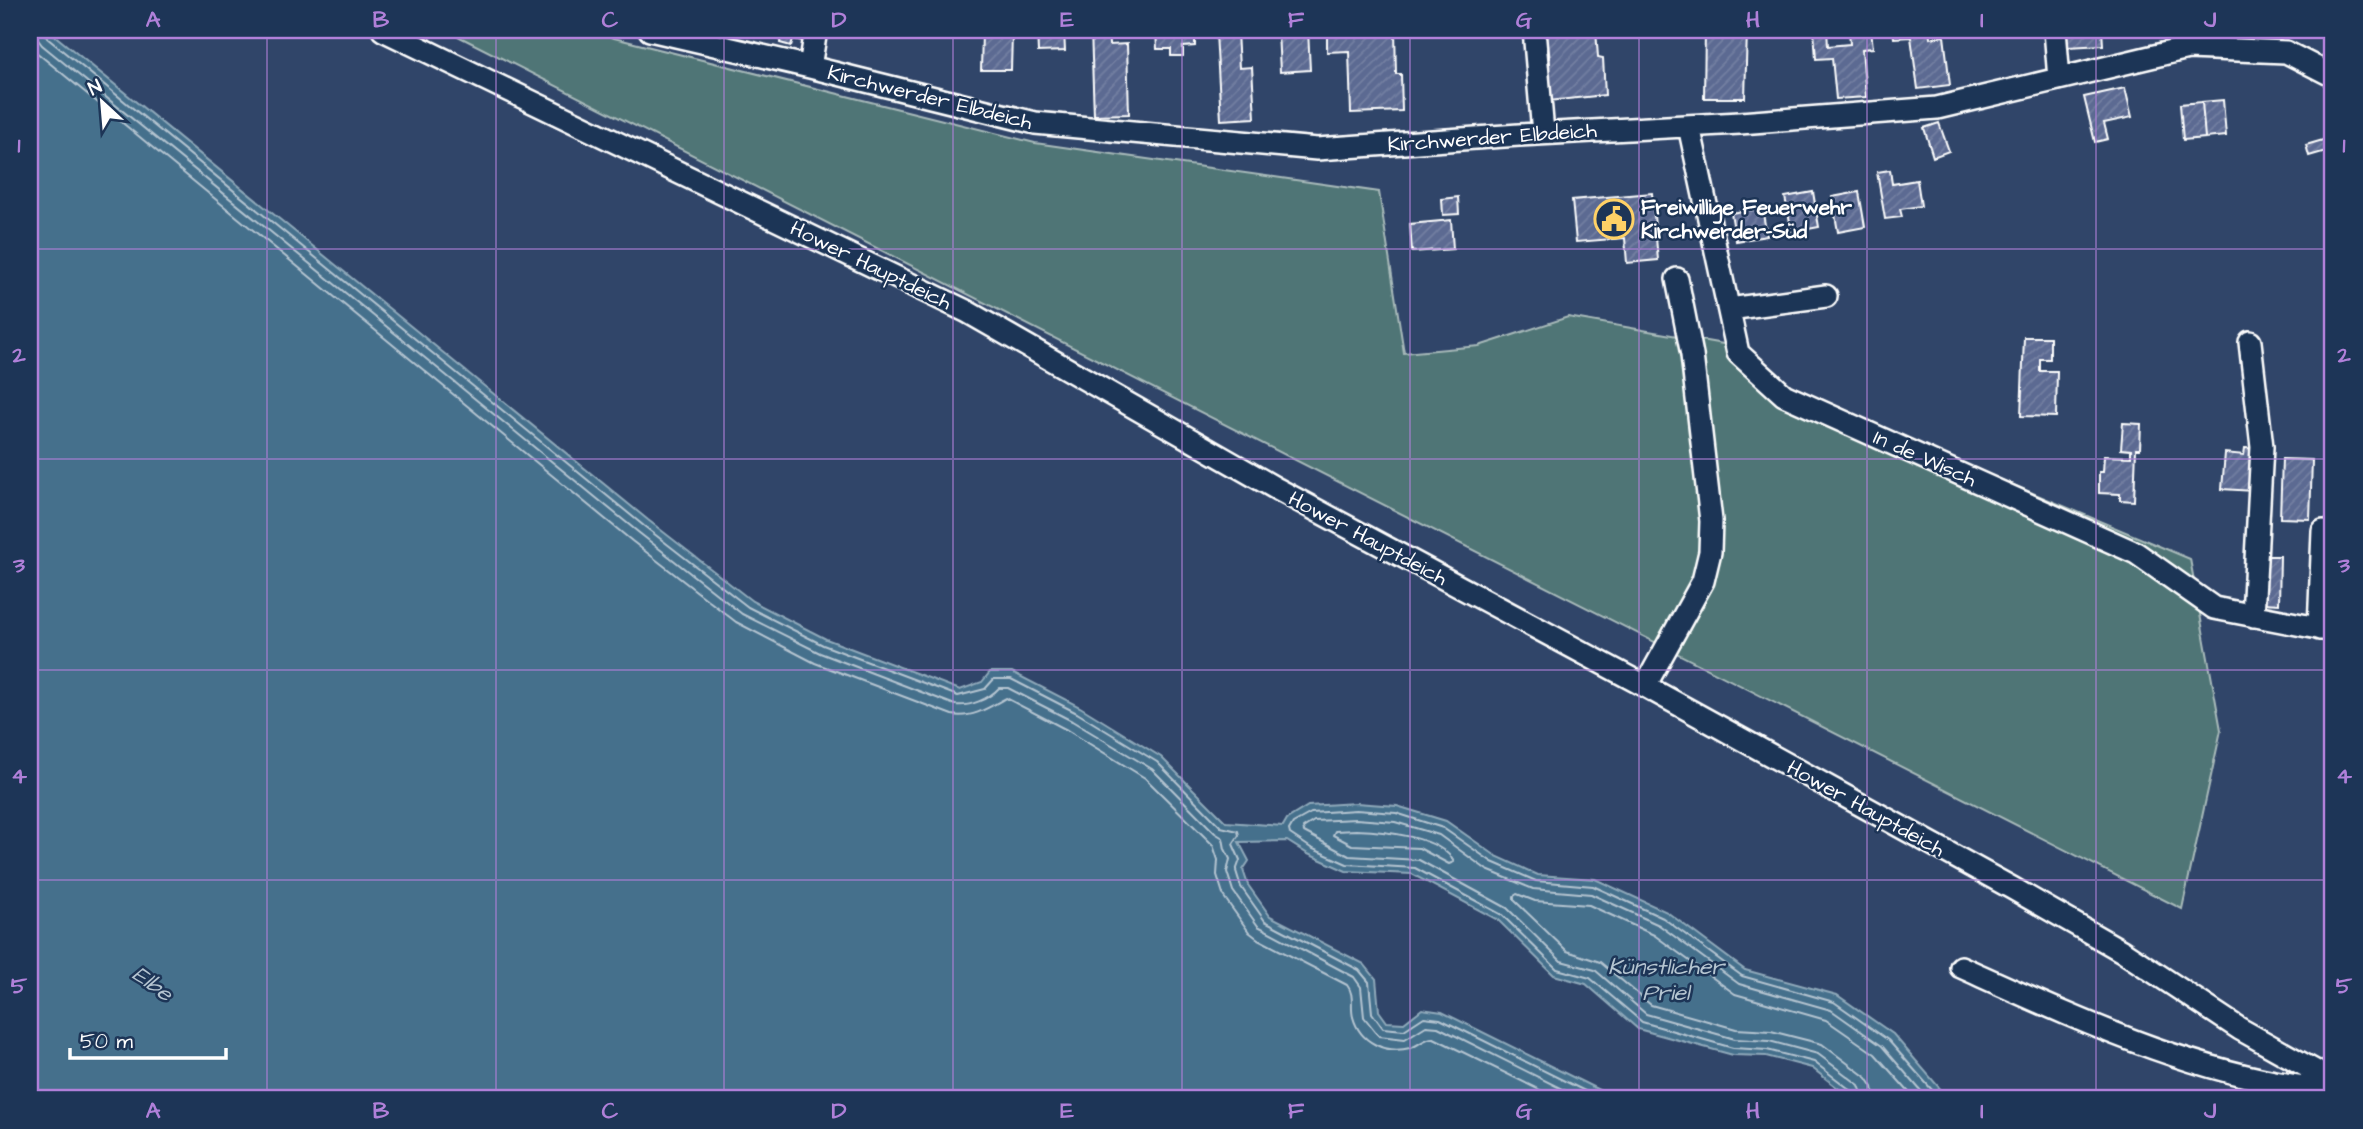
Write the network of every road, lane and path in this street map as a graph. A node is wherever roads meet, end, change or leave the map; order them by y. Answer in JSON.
{"nodes":[{"id":1,"x":383,"y":30,"type":"edge"},
{"id":2,"x":650,"y":30,"type":"edge"},
{"id":3,"x":816,"y":30,"type":"edge"},
{"id":4,"x":1534,"y":30,"type":"edge"},
{"id":5,"x":2055,"y":30,"type":"edge"},
{"id":6,"x":739,"y":40,"type":"edge"},
{"id":7,"x":810,"y":67,"type":"junction"},
{"id":8,"x":2333,"y":76,"type":"edge"},
{"id":9,"x":2059,"y":79,"type":"junction"},
{"id":10,"x":1689,"y":126,"type":"junction"},
{"id":11,"x":1543,"y":133,"type":"junction"},
{"id":12,"x":1678,"y":279,"type":"dead end"},
{"id":13,"x":1826,"y":296,"type":"dead end"},
{"id":14,"x":1729,"y":309,"type":"junction"},
{"id":15,"x":2250,"y":342,"type":"dead end"},
{"id":16,"x":2323,"y":531,"type":"dead end"},
{"id":17,"x":2253,"y":616,"type":"junction"},
{"id":18,"x":2326,"y":630,"type":"edge"},
{"id":19,"x":1645,"y":686,"type":"junction"},
{"id":20,"x":1961,"y":967,"type":"dead end"},
{"id":21,"x":2333,"y":1081,"type":"edge"},
{"id":22,"x":2333,"y":1090,"type":"edge"}],
"edges":[{"from":1,"to":19,"type":"street","name":"Hower Hauptdeich"},
{"from":2,"to":6,"type":"street","name":"Kirchwerder Elbdeich"},
{"from":3,"to":7,"type":"street"},
{"from":4,"to":11,"type":"street"},
{"from":5,"to":9,"type":"street"},
{"from":6,"to":7,"type":"street","name":"Kirchwerder Elbdeich"},
{"from":7,"to":11,"type":"street","name":"Kirchwerder Elbdeich"},
{"from":8,"to":9,"type":"street","name":"Kirchwerder Elbdeich"},
{"from":9,"to":10,"type":"street","name":"Kirchwerder Elbdeich"},
{"from":10,"to":11,"type":"street","name":"Kirchwerder Elbdeich"},
{"from":10,"to":14,"type":"street","name":"In de Wisch"},
{"from":12,"to":19,"type":"street"},
{"from":13,"to":14,"type":"street"},
{"from":14,"to":17,"type":"street","name":"In de Wisch"},
{"from":15,"to":17,"type":"street"},
{"from":16,"to":18,"type":"street"},
{"from":17,"to":18,"type":"street","name":"In de Wisch"},
{"from":19,"to":21,"type":"street","name":"Hower Hauptdeich"},
{"from":20,"to":22,"type":"street"}]}
